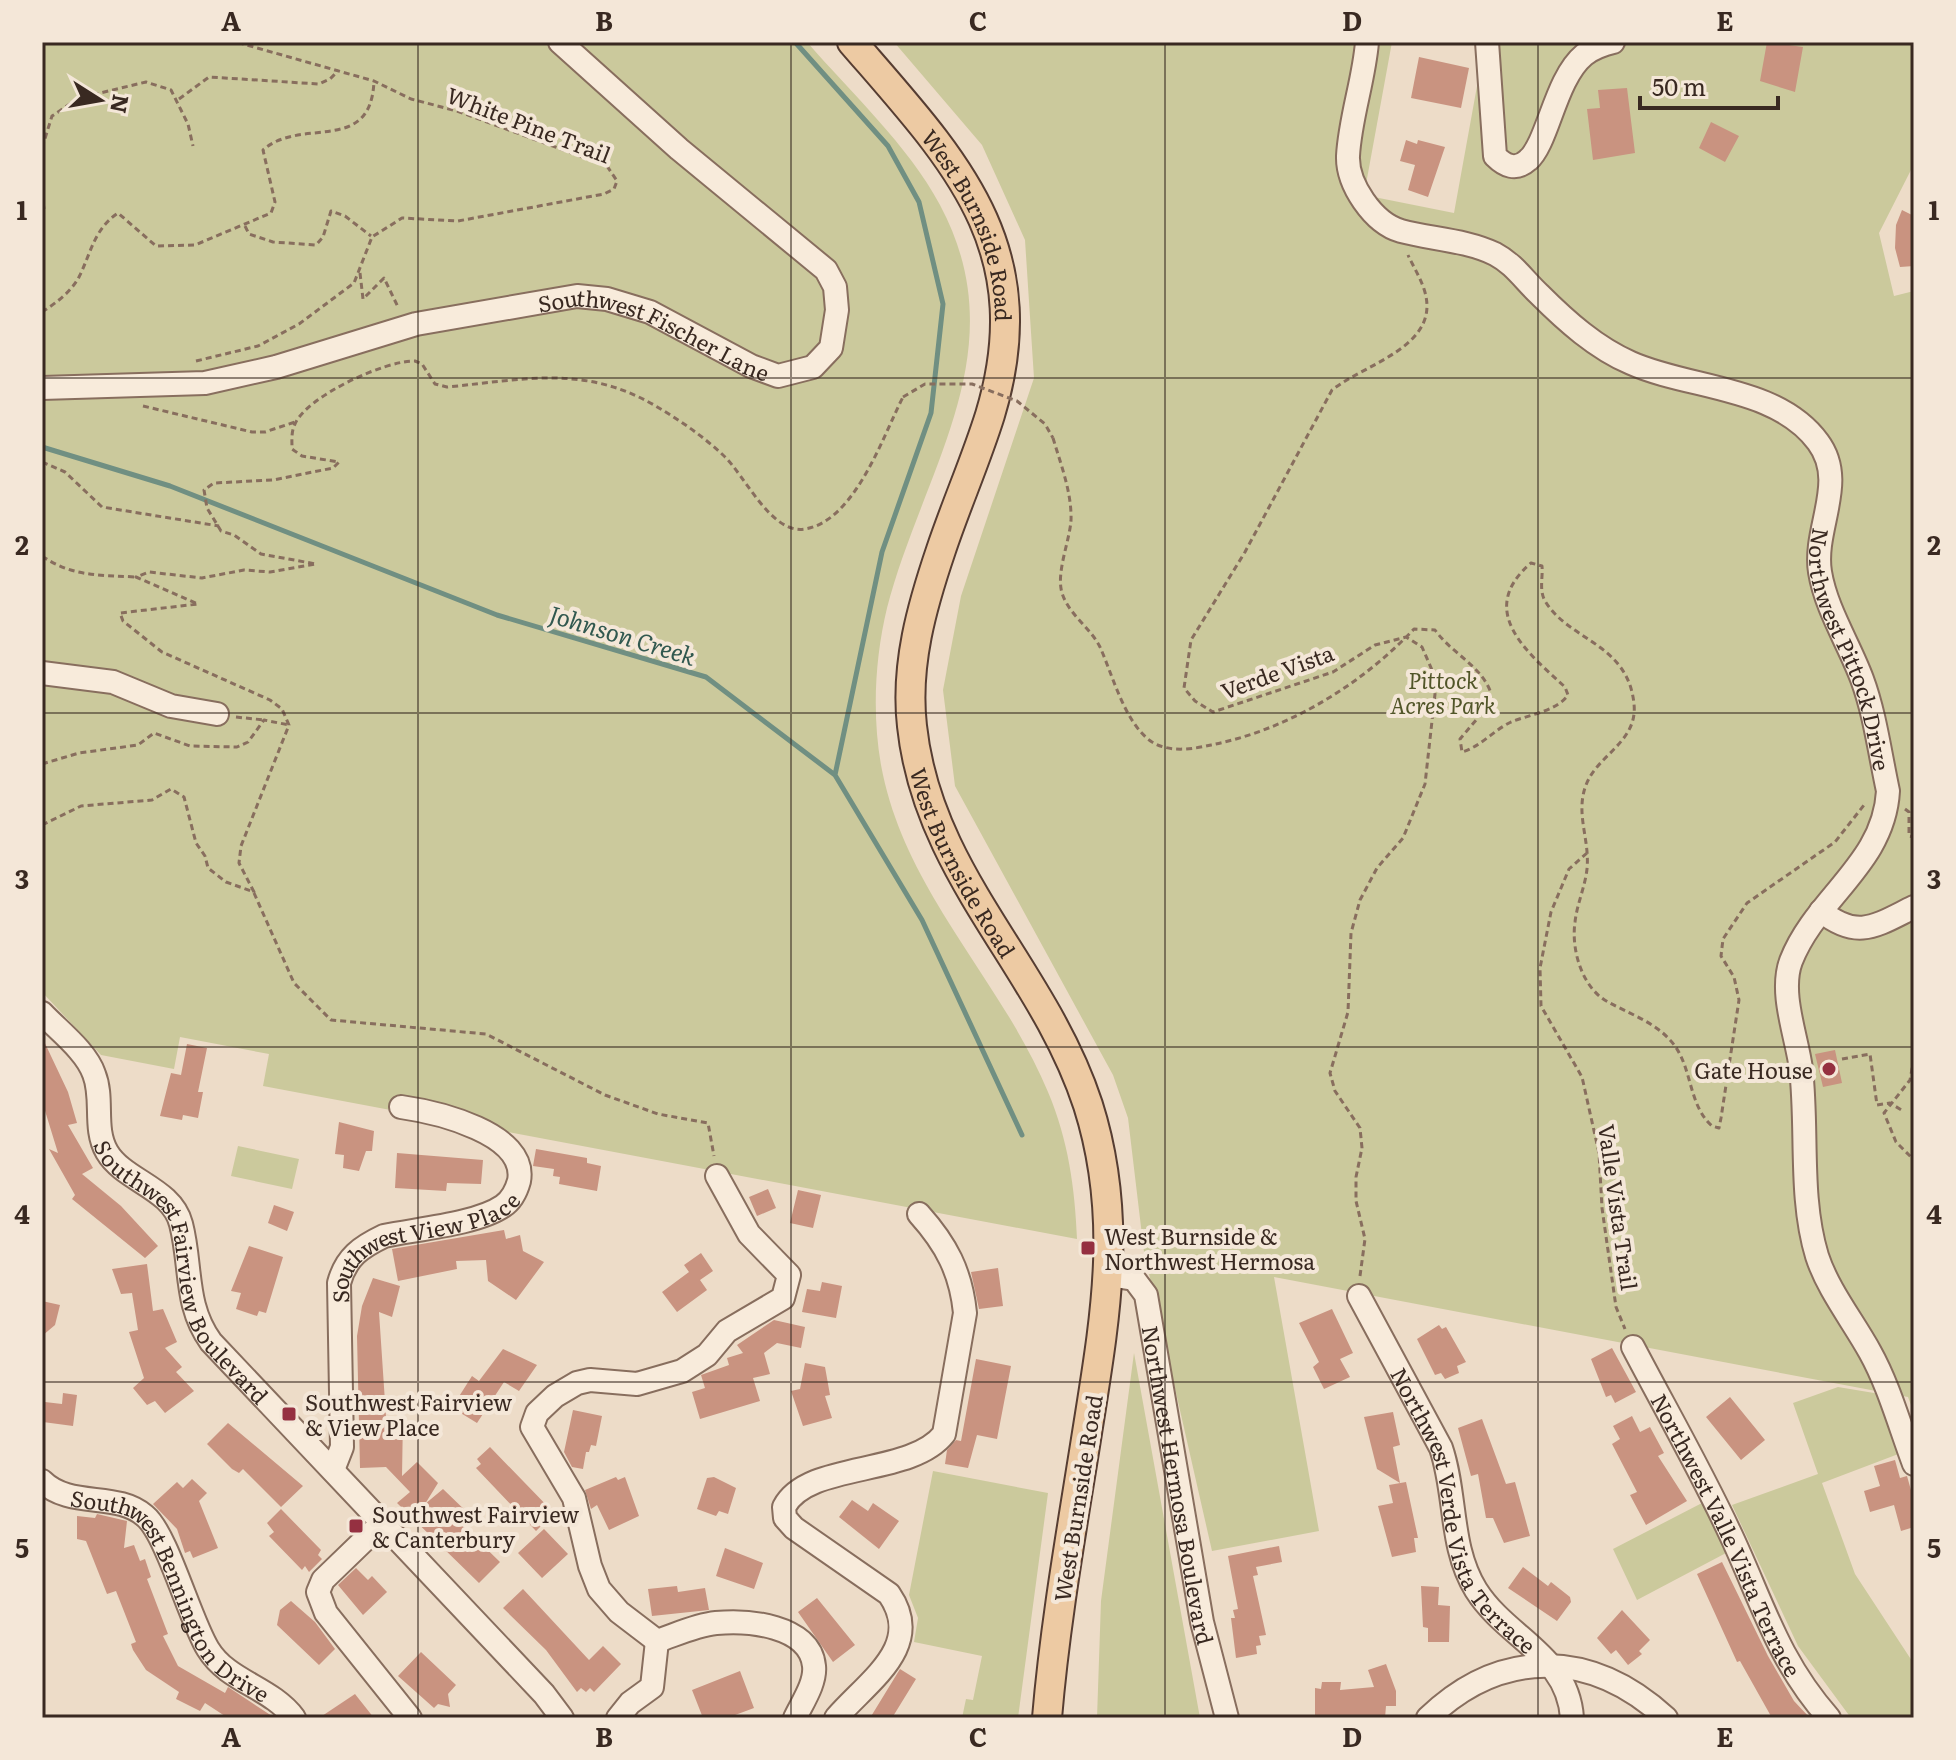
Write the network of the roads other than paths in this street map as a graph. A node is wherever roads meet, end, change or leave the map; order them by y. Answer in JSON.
{"nodes":[{"id":1,"x":560,"y":42,"type":"edge"},
{"id":2,"x":852,"y":42,"type":"edge"},
{"id":3,"x":1367,"y":42,"type":"edge"},
{"id":4,"x":1487,"y":42,"type":"edge"},
{"id":5,"x":1613,"y":42,"type":"edge"},
{"id":6,"x":42,"y":388,"type":"edge"},
{"id":7,"x":42,"y":673,"type":"edge"},
{"id":8,"x":217,"y":714,"type":"road end"},
{"id":9,"x":1914,"y":907,"type":"edge"},
{"id":10,"x":1821,"y":911,"type":"junction"},
{"id":11,"x":42,"y":1013,"type":"edge"},
{"id":12,"x":401,"y":1107,"type":"dead end"},
{"id":13,"x":717,"y":1176,"type":"road end"},
{"id":14,"x":919,"y":1214,"type":"dead end"},
{"id":15,"x":1109,"y":1275,"type":"junction"},
{"id":16,"x":1359,"y":1296,"type":"road end"},
{"id":17,"x":1633,"y":1347,"type":"road end"},
{"id":18,"x":1911,"y":1457,"type":"edge"},
{"id":19,"x":333,"y":1470,"type":"junction"},
{"id":20,"x":42,"y":1481,"type":"edge"},
{"id":21,"x":381,"y":1524,"type":"junction"},
{"id":22,"x":657,"y":1641,"type":"junction"},
{"id":23,"x":1553,"y":1665,"type":"junction"},
{"id":24,"x":294,"y":1718,"type":"edge"},
{"id":25,"x":410,"y":1718,"type":"edge"},
{"id":26,"x":562,"y":1718,"type":"edge"},
{"id":27,"x":618,"y":1718,"type":"edge"},
{"id":28,"x":795,"y":1718,"type":"edge"},
{"id":29,"x":836,"y":1718,"type":"edge"},
{"id":30,"x":1047,"y":1718,"type":"edge"},
{"id":31,"x":1227,"y":1718,"type":"edge"},
{"id":32,"x":1428,"y":1718,"type":"edge"},
{"id":33,"x":1572,"y":1718,"type":"edge"},
{"id":34,"x":1666,"y":1718,"type":"edge"},
{"id":35,"x":1829,"y":1718,"type":"edge"}],
"edges":[{"from":1,"to":6,"type":"street","name":"Southwest Fischer Lane"},
{"from":2,"to":15,"type":"main road","name":"West Burnside Road"},
{"from":3,"to":10,"type":"street","name":"Northwest Pittock Drive"},
{"from":4,"to":5,"type":"street"},
{"from":7,"to":8,"type":"street"},
{"from":9,"to":10,"type":"street"},
{"from":10,"to":18,"type":"street","name":"Northwest Pittock Drive"},
{"from":11,"to":19,"type":"street","name":"Southwest Fairview Boulevard"},
{"from":12,"to":19,"type":"street","name":"Southwest View Place"},
{"from":13,"to":22,"type":"street"},
{"from":14,"to":29,"type":"street"},
{"from":15,"to":30,"type":"main road","name":"West Burnside Road"},
{"from":15,"to":31,"type":"street","name":"Northwest Hermosa Boulevard"},
{"from":16,"to":23,"type":"street","name":"Northwest Verde Vista Terrace"},
{"from":17,"to":35,"type":"street","name":"Northwest Valle Vista Terrace"},
{"from":19,"to":21,"type":"street","name":"Southwest Fairview Boulevard"},
{"from":20,"to":24,"type":"street","name":"Southwest Bennington Drive"},
{"from":21,"to":25,"type":"street"},
{"from":21,"to":26,"type":"street","name":"Southwest Fairview Boulevard"},
{"from":22,"to":27,"type":"street"},
{"from":22,"to":28,"type":"street"},
{"from":23,"to":32,"type":"street"},
{"from":23,"to":33,"type":"street","name":"Northwest Verde Vista Terrace"},
{"from":23,"to":34,"type":"street"}]}
